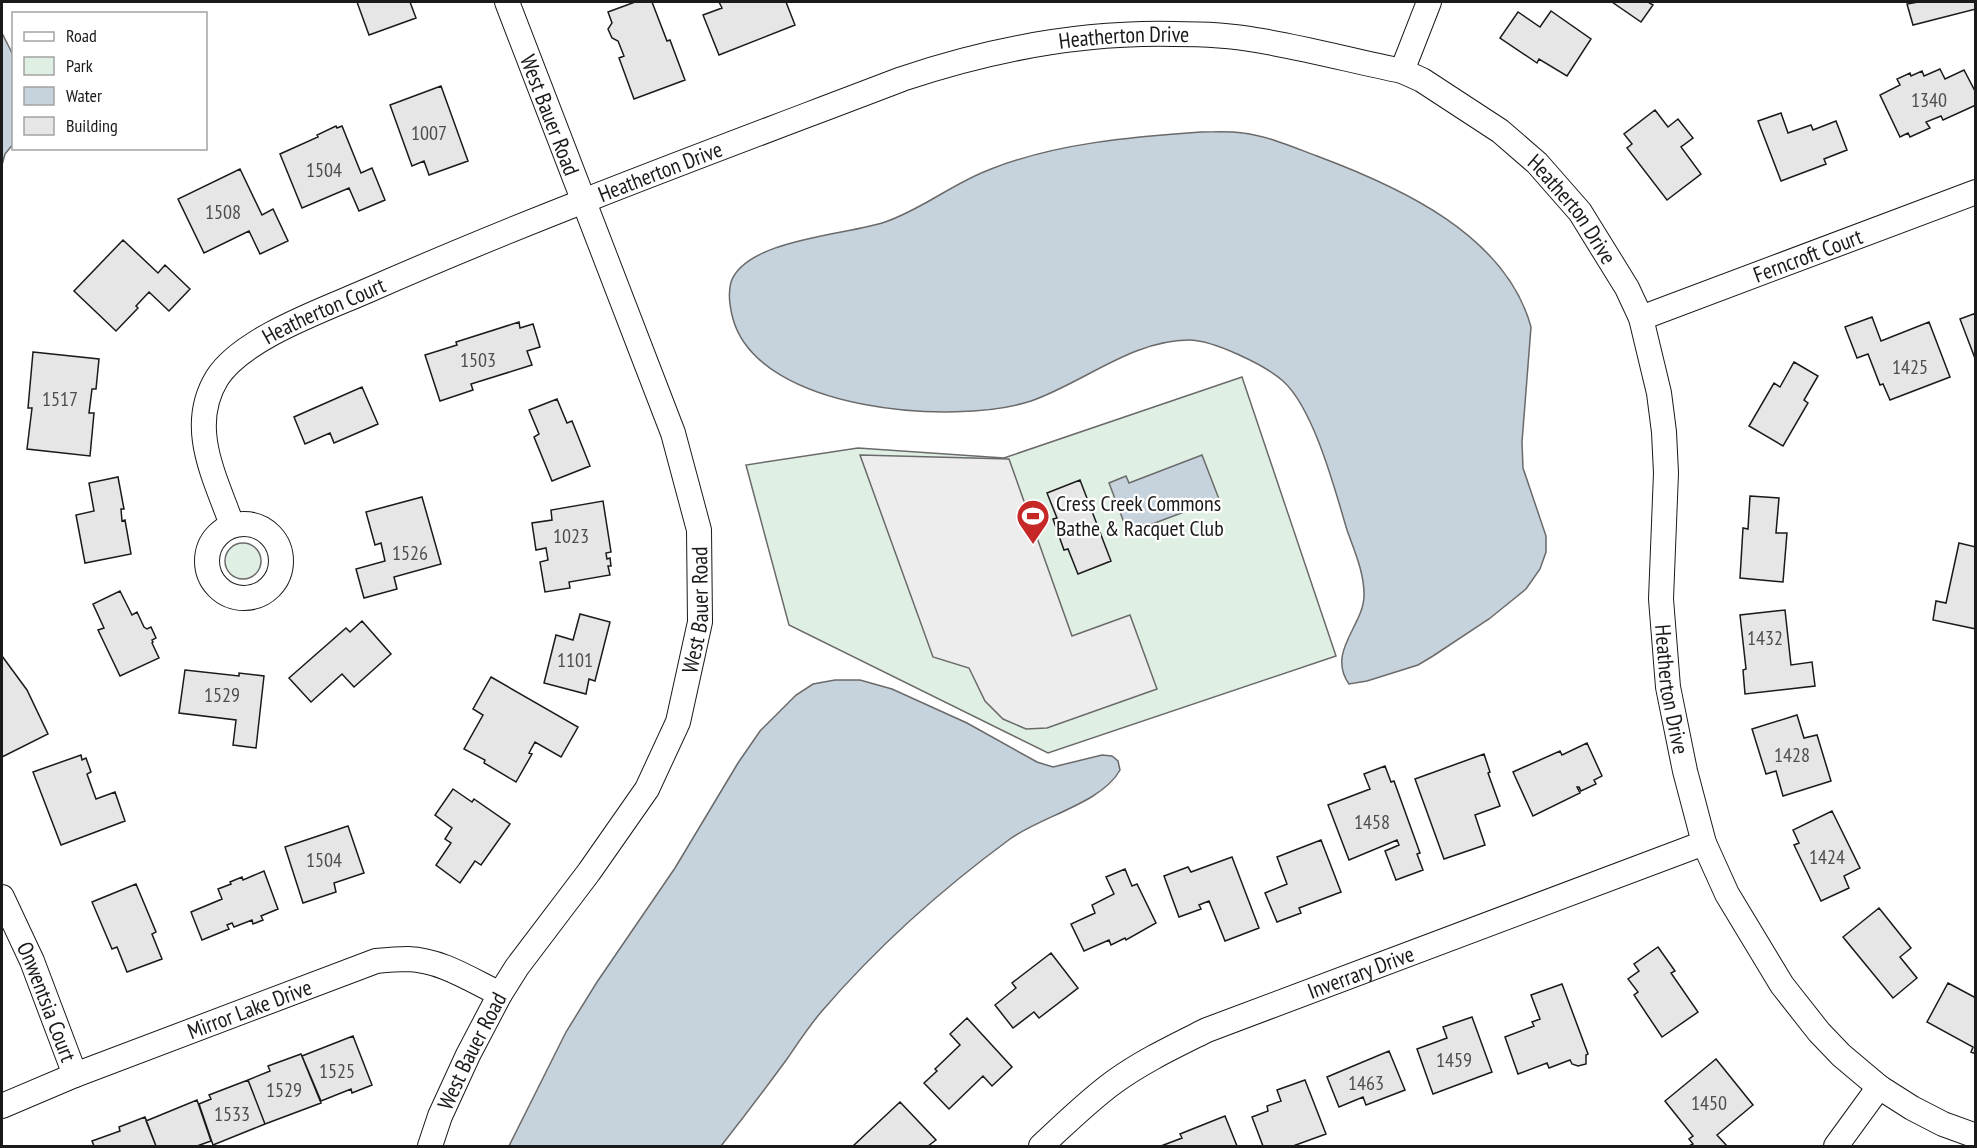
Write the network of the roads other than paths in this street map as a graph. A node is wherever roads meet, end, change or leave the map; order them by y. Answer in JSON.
{"nodes":[{"id":1,"x":507,"y":2,"type":"edge"},
{"id":2,"x":1429,"y":2,"type":"edge"},
{"id":3,"x":1402,"y":71,"type":"junction"},
{"id":4,"x":1976,"y":192,"type":"edge"},
{"id":5,"x":584,"y":202,"type":"junction"},
{"id":6,"x":1641,"y":318,"type":"junction"},
{"id":7,"x":232,"y":525,"type":"dead end"},
{"id":8,"x":1704,"y":843,"type":"junction"},
{"id":9,"x":2,"y":897,"type":"edge"},
{"id":10,"x":500,"y":994,"type":"junction"},
{"id":11,"x":75,"y":1075,"type":"junction"},
{"id":12,"x":1879,"y":1087,"type":"junction"},
{"id":13,"x":2,"y":1106,"type":"edge"},
{"id":14,"x":1976,"y":1136,"type":"edge"},
{"id":15,"x":430,"y":1146,"type":"edge"},
{"id":16,"x":1041,"y":1146,"type":"edge"},
{"id":17,"x":1836,"y":1146,"type":"edge"}],
"edges":[{"from":1,"to":5,"type":"street","name":"West Bauer Road"},
{"from":2,"to":3,"type":"street"},
{"from":3,"to":5,"type":"street","name":"Heatherton Drive"},
{"from":3,"to":6,"type":"street","name":"Heatherton Drive"},
{"from":4,"to":6,"type":"street","name":"Ferncroft Court"},
{"from":5,"to":7,"type":"street","name":"Heatherton Court"},
{"from":5,"to":10,"type":"street","name":"West Bauer Road"},
{"from":6,"to":8,"type":"street","name":"Heatherton Drive"},
{"from":8,"to":12,"type":"street","name":"Heatherton Drive"},
{"from":8,"to":16,"type":"street","name":"Inverrary Drive"},
{"from":9,"to":11,"type":"street","name":"Onwentsia Court"},
{"from":10,"to":11,"type":"street","name":"Mirror Lake Drive"},
{"from":10,"to":15,"type":"street","name":"West Bauer Road"},
{"from":11,"to":13,"type":"street","name":"Mirror Lake Drive"},
{"from":12,"to":14,"type":"street","name":"Heatherton Drive"},
{"from":12,"to":17,"type":"street"}]}
